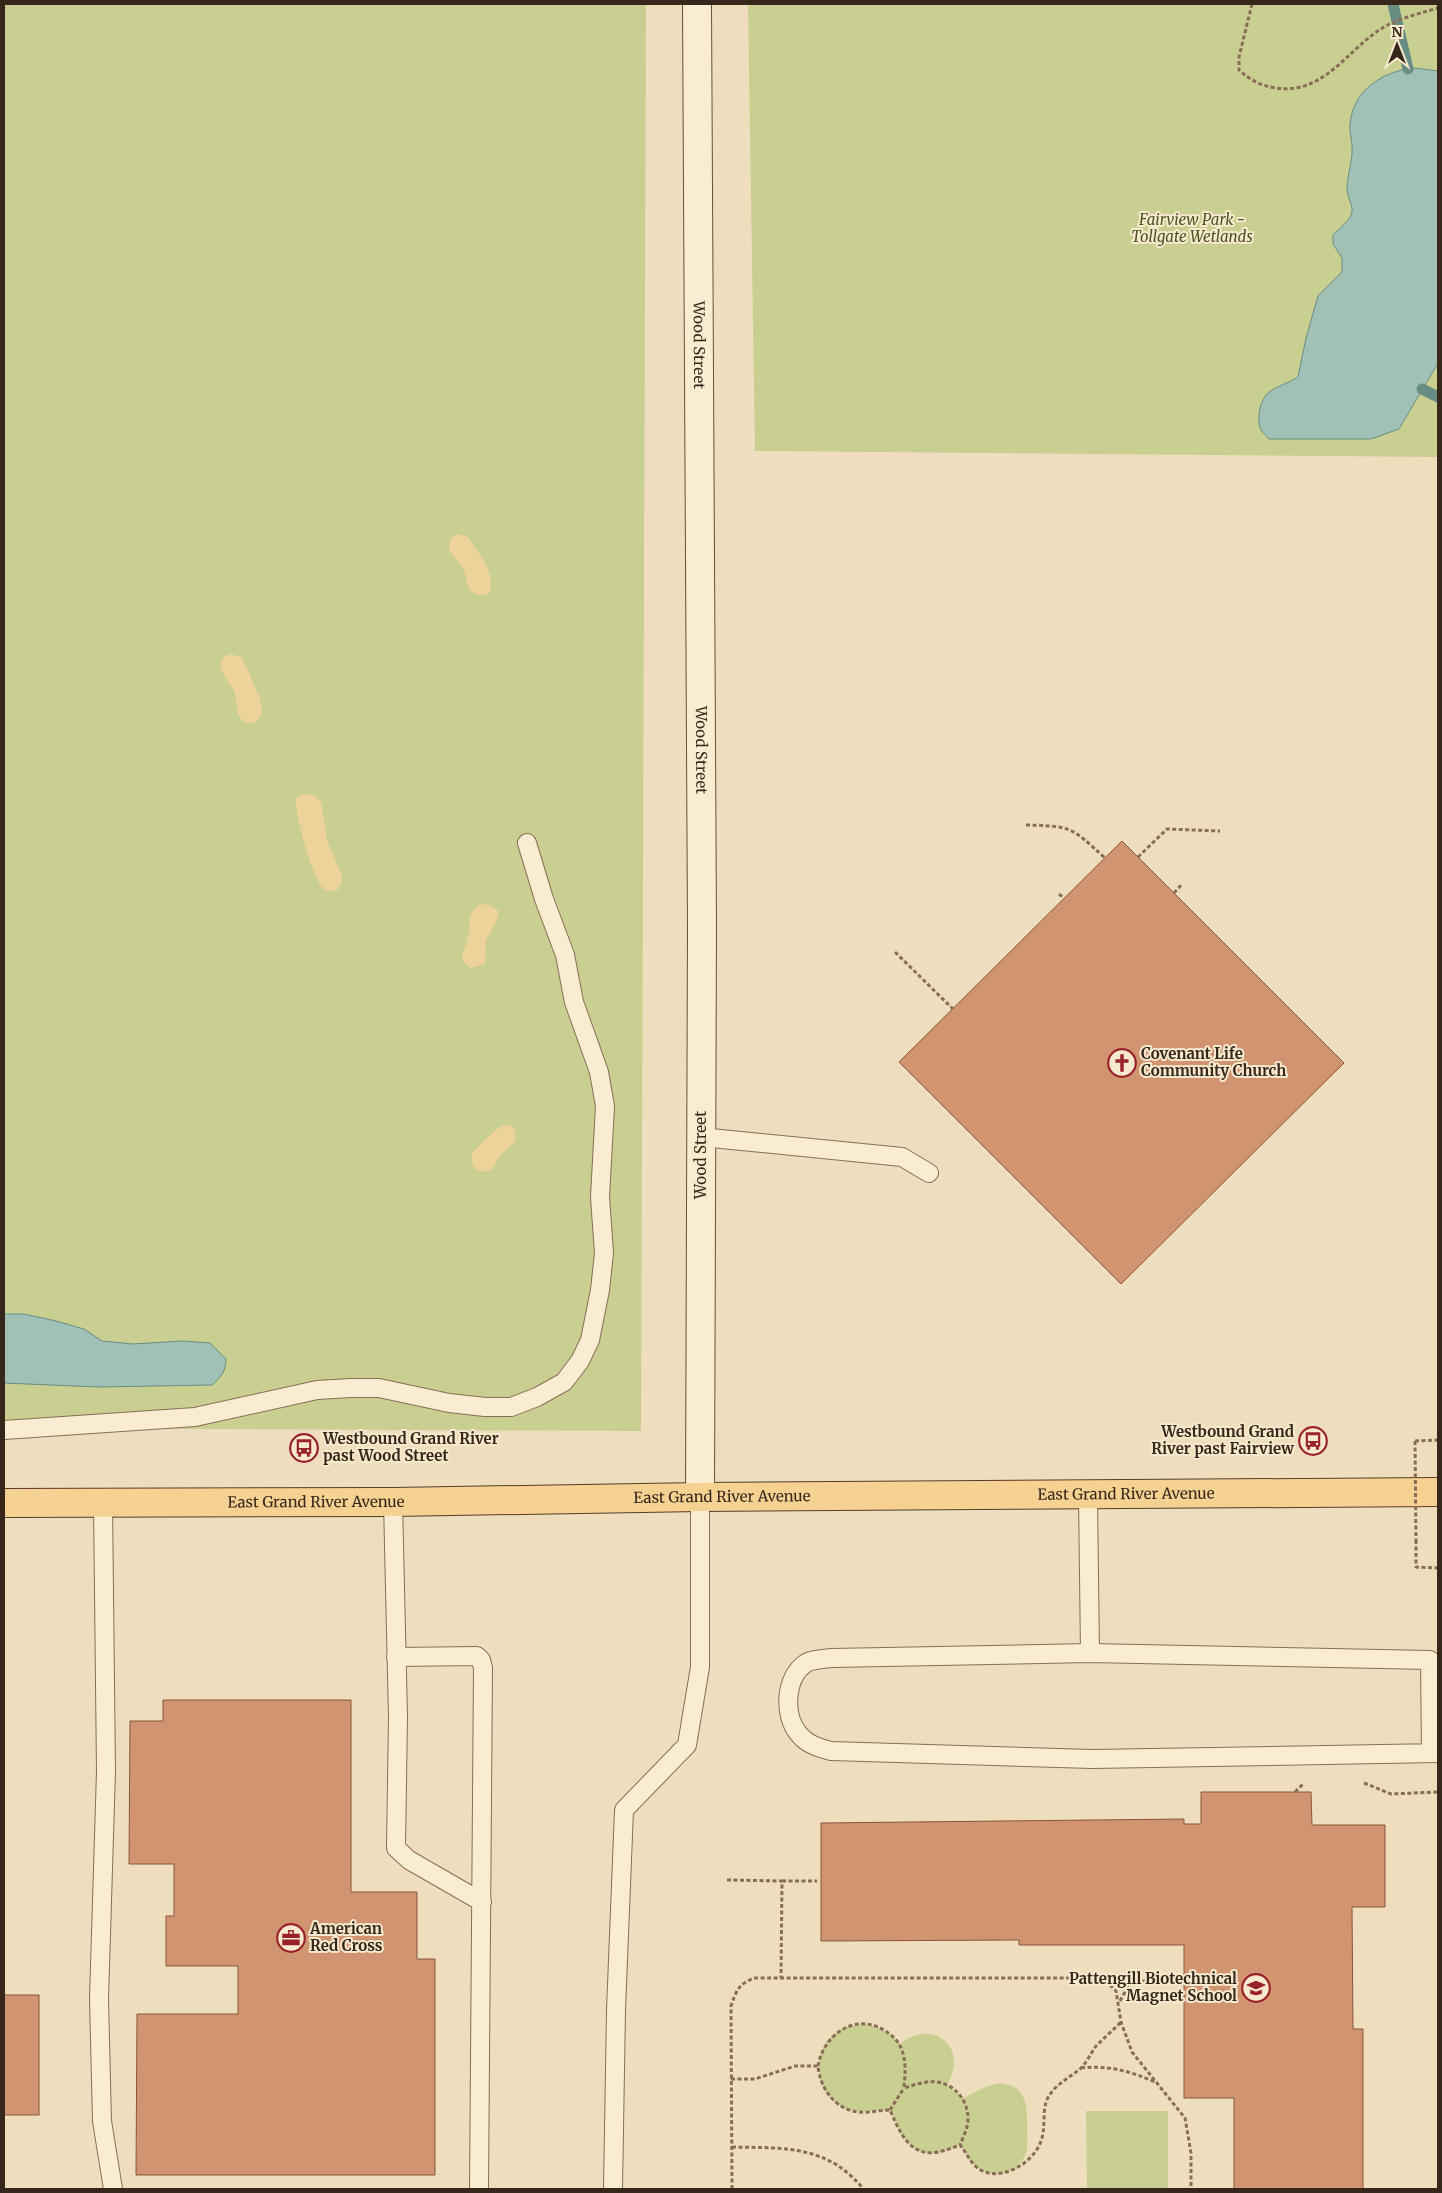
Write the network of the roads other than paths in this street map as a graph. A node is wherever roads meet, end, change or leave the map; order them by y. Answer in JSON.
{"nodes":[{"id":1,"x":697,"y":4,"type":"edge"},
{"id":2,"x":527,"y":843,"type":"dead end"},
{"id":3,"x":701,"y":1137,"type":"junction"},
{"id":4,"x":929,"y":1173,"type":"dead end"},
{"id":5,"x":4,"y":1430,"type":"edge"},
{"id":6,"x":1438,"y":1492,"type":"edge"},
{"id":7,"x":1088,"y":1496,"type":"junction"},
{"id":8,"x":700,"y":1497,"type":"junction"},
{"id":9,"x":393,"y":1502,"type":"junction"},
{"id":10,"x":4,"y":1503,"type":"edge"},
{"id":11,"x":103,"y":1504,"type":"junction"},
{"id":12,"x":1090,"y":1653,"type":"junction"},
{"id":13,"x":396,"y":1657,"type":"junction"},
{"id":14,"x":1435,"y":1753,"type":"edge"},
{"id":15,"x":482,"y":1902,"type":"junction"},
{"id":16,"x":112,"y":2189,"type":"edge"},
{"id":17,"x":479,"y":2189,"type":"edge"},
{"id":18,"x":613,"y":2189,"type":"edge"}],
"edges":[{"from":1,"to":3,"type":"street","name":"Wood Street"},
{"from":2,"to":5,"type":"lane"},
{"from":3,"to":4,"type":"lane"},
{"from":3,"to":8,"type":"street","name":"Wood Street"},
{"from":6,"to":7,"type":"main road","name":"East Grand River Avenue"},
{"from":7,"to":8,"type":"main road","name":"East Grand River Avenue"},
{"from":7,"to":12,"type":"lane"},
{"from":8,"to":9,"type":"main road","name":"East Grand River Avenue"},
{"from":8,"to":18,"type":"lane"},
{"from":9,"to":11,"type":"main road","name":"East Grand River Avenue"},
{"from":9,"to":13,"type":"lane"},
{"from":10,"to":11,"type":"main road","name":"East Grand River Avenue"},
{"from":11,"to":16,"type":"lane"},
{"from":12,"to":14,"type":"lane"},
{"from":12,"to":14,"type":"lane"},
{"from":13,"to":15,"type":"lane"},
{"from":13,"to":15,"type":"lane"},
{"from":15,"to":17,"type":"lane"}]}
